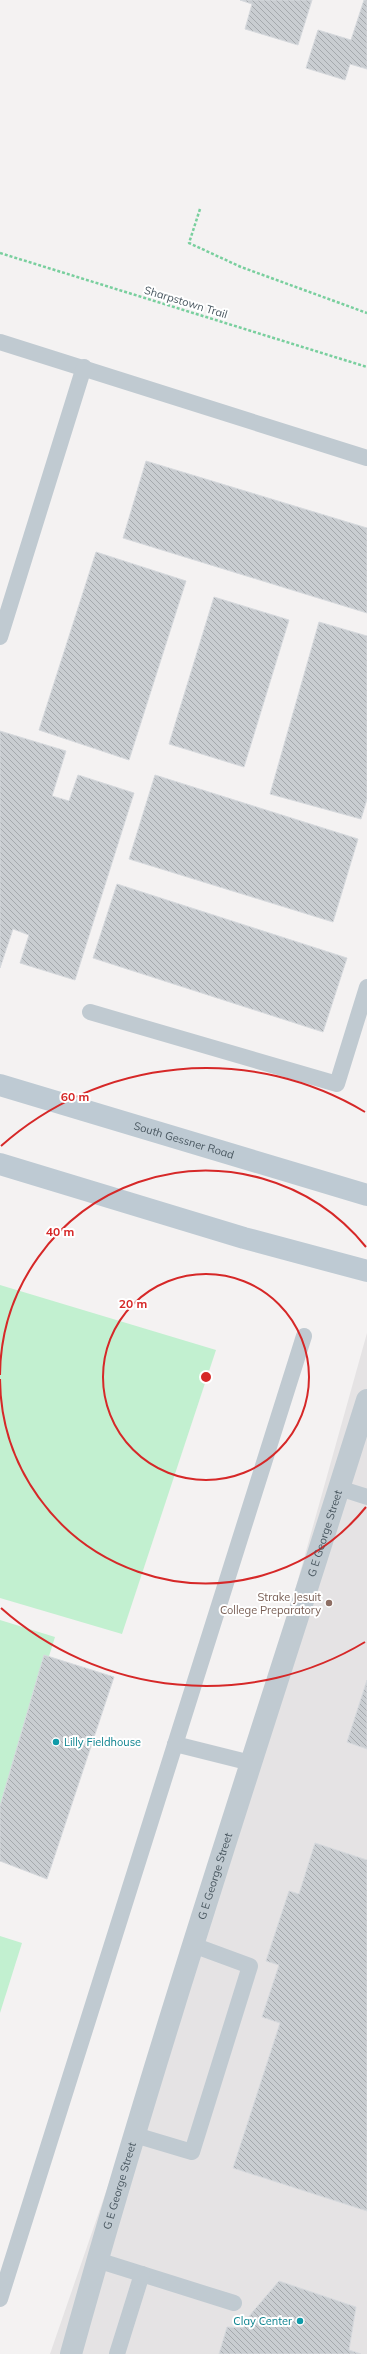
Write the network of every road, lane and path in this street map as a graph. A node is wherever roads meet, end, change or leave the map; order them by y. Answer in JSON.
{"nodes":[{"id":1,"x":200,"y":209,"type":"dead end"},
{"id":2,"x":0,"y":253,"type":"edge"},
{"id":3,"x":367,"y":313,"type":"edge"},
{"id":4,"x":0,"y":342,"type":"edge"},
{"id":5,"x":367,"y":366,"type":"edge"},
{"id":6,"x":84,"y":367,"type":"junction"},
{"id":7,"x":367,"y":458,"type":"edge"},
{"id":8,"x":0,"y":637,"type":"edge"},
{"id":9,"x":367,"y":987,"type":"edge"},
{"id":10,"x":90,"y":1012,"type":"dead end"},
{"id":11,"x":0,"y":1086,"type":"edge"},
{"id":12,"x":0,"y":1164,"type":"edge"},
{"id":13,"x":367,"y":1195,"type":"edge"},
{"id":14,"x":367,"y":1271,"type":"edge"},
{"id":15,"x":304,"y":1336,"type":"dead end"},
{"id":16,"x":367,"y":1400,"type":"edge"},
{"id":17,"x":339,"y":1488,"type":"junction"},
{"id":18,"x":367,"y":1497,"type":"edge"},
{"id":19,"x":175,"y":1744,"type":"junction"},
{"id":20,"x":251,"y":1763,"type":"junction"},
{"id":21,"x":194,"y":1945,"type":"junction"},
{"id":22,"x":135,"y":2135,"type":"junction"},
{"id":23,"x":97,"y":2260,"type":"junction"},
{"id":24,"x":142,"y":2274,"type":"junction"},
{"id":25,"x":0,"y":2299,"type":"edge"},
{"id":26,"x":234,"y":2303,"type":"dead end"},
{"id":27,"x":71,"y":2354,"type":"edge"},
{"id":28,"x":117,"y":2354,"type":"edge"}],
"edges":[{"from":1,"to":3,"type":"path"},
{"from":2,"to":5,"type":"path","name":"Sharpstown Trail"},
{"from":4,"to":6,"type":"lane"},
{"from":6,"to":7,"type":"lane"},
{"from":6,"to":8,"type":"lane"},
{"from":9,"to":10,"type":"lane"},
{"from":11,"to":13,"type":"main road","name":"South Gessner Road"},
{"from":12,"to":14,"type":"main road"},
{"from":15,"to":19,"type":"lane"},
{"from":16,"to":17,"type":"street","name":"G E George Street"},
{"from":17,"to":18,"type":"lane"},
{"from":17,"to":20,"type":"street","name":"G E George Street"},
{"from":19,"to":20,"type":"lane"},
{"from":19,"to":25,"type":"lane"},
{"from":20,"to":21,"type":"street","name":"G E George Street"},
{"from":21,"to":22,"type":"street","name":"G E George Street"},
{"from":21,"to":22,"type":"lane"},
{"from":22,"to":23,"type":"street","name":"G E George Street"},
{"from":23,"to":24,"type":"lane"},
{"from":23,"to":27,"type":"street","name":"G E George Street"},
{"from":24,"to":26,"type":"lane"},
{"from":24,"to":28,"type":"lane"}]}
